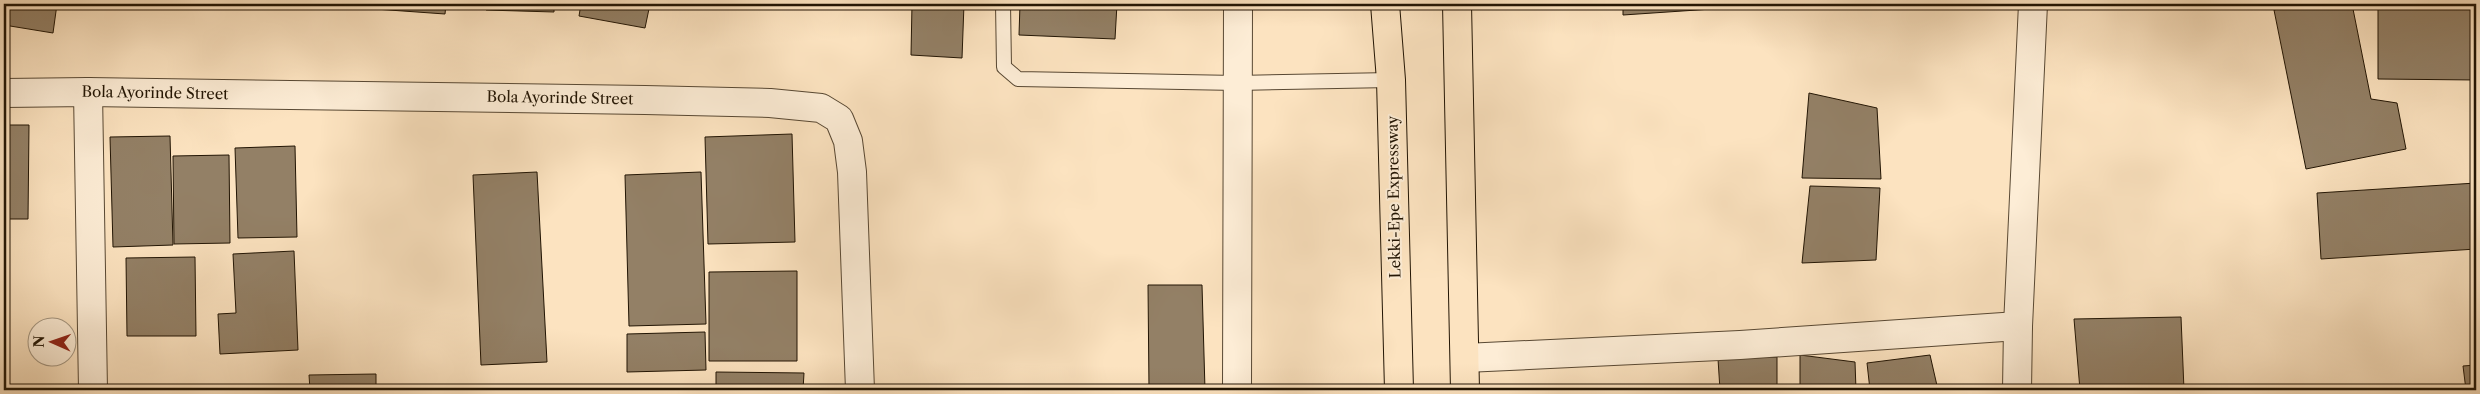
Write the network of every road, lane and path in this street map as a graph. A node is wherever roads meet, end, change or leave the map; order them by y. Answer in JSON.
{"nodes":[{"id":1,"x":1003,"y":4,"type":"edge"},
{"id":2,"x":1238,"y":4,"type":"edge"},
{"id":3,"x":1385,"y":4,"type":"edge"},
{"id":4,"x":1457,"y":4,"type":"edge"},
{"id":5,"x":2033,"y":4,"type":"edge"},
{"id":6,"x":1391,"y":80,"type":"junction"},
{"id":7,"x":1237,"y":83,"type":"junction"},
{"id":8,"x":88,"y":92,"type":"junction"},
{"id":9,"x":4,"y":93,"type":"edge"},
{"id":10,"x":2018,"y":326,"type":"junction"},
{"id":11,"x":1465,"y":358,"type":"junction"},
{"id":12,"x":93,"y":390,"type":"edge"},
{"id":13,"x":860,"y":390,"type":"edge"},
{"id":14,"x":1238,"y":390,"type":"edge"},
{"id":15,"x":1399,"y":390,"type":"edge"},
{"id":16,"x":1465,"y":390,"type":"edge"},
{"id":17,"x":2017,"y":390,"type":"edge"}],
"edges":[{"from":1,"to":7,"type":"lane"},
{"from":2,"to":7,"type":"street"},
{"from":3,"to":6,"type":"highway","name":"Lekki-Epe Expressway"},
{"from":4,"to":11,"type":"highway"},
{"from":5,"to":10,"type":"street"},
{"from":6,"to":7,"type":"lane"},
{"from":6,"to":15,"type":"highway","name":"Lekki-Epe Expressway"},
{"from":7,"to":14,"type":"street"},
{"from":8,"to":9,"type":"street","name":"Bola Ayorinde Street"},
{"from":8,"to":12,"type":"street"},
{"from":8,"to":13,"type":"street","name":"Bola Ayorinde Street"},
{"from":10,"to":11,"type":"street"},
{"from":10,"to":17,"type":"street"},
{"from":11,"to":16,"type":"highway"}]}
